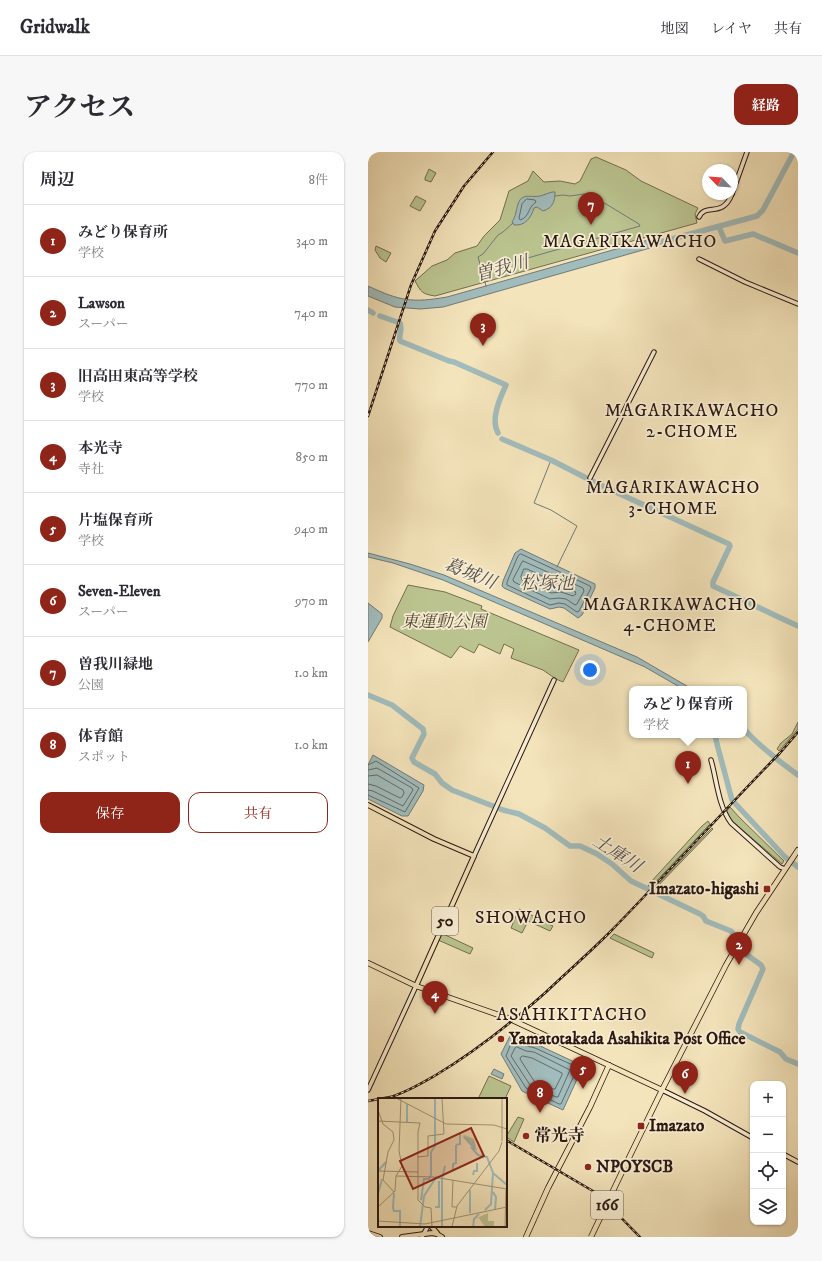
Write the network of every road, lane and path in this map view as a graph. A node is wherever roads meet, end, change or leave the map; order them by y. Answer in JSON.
{"nodes":[{"id":1,"x":747,"y":152,"type":"edge"},
{"id":2,"x":738,"y":177,"type":"edge"},
{"id":3,"x":730,"y":200,"type":"edge"},
{"id":4,"x":700,"y":217,"type":"dead end"},
{"id":5,"x":699,"y":259,"type":"dead end"},
{"id":6,"x":798,"y":304,"type":"edge"},
{"id":7,"x":654,"y":352,"type":"dead end"},
{"id":8,"x":590,"y":478,"type":"dead end"},
{"id":9,"x":554,"y":680,"type":"dead end"},
{"id":10,"x":711,"y":760,"type":"dead end"},
{"id":11,"x":368,"y":805,"type":"edge"},
{"id":12,"x":798,"y":850,"type":"edge"},
{"id":13,"x":474,"y":856,"type":"junction"},
{"id":14,"x":786,"y":868,"type":"junction"},
{"id":15,"x":368,"y":963,"type":"edge"},
{"id":16,"x":416,"y":986,"type":"junction"},
{"id":17,"x":609,"y":1065,"type":"junction"},
{"id":18,"x":368,"y":1090,"type":"edge"},
{"id":19,"x":662,"y":1090,"type":"junction"},
{"id":20,"x":750,"y":1136,"type":"edge"},
{"id":21,"x":786,"y":1156,"type":"edge"},
{"id":22,"x":798,"y":1162,"type":"edge"},
{"id":23,"x":428,"y":1227,"type":"edge"},
{"id":24,"x":430,"y":1227,"type":"edge"},
{"id":25,"x":368,"y":1233,"type":"edge"},
{"id":26,"x":437,"y":1234,"type":"junction"},
{"id":27,"x":423,"y":1236,"type":"edge"},
{"id":28,"x":380,"y":1237,"type":"edge"},
{"id":29,"x":402,"y":1237,"type":"edge"},
{"id":30,"x":442,"y":1237,"type":"edge"},
{"id":31,"x":526,"y":1237,"type":"edge"},
{"id":32,"x":591,"y":1237,"type":"edge"}],
"edges":[{"from":1,"to":2,"type":"street"},
{"from":3,"to":4,"type":"street"},
{"from":5,"to":6,"type":"street"},
{"from":7,"to":8,"type":"street"},
{"from":9,"to":13,"type":"street"},
{"from":10,"to":14,"type":"street"},
{"from":11,"to":13,"type":"main road"},
{"from":12,"to":14,"type":"highway"},
{"from":13,"to":16,"type":"main road","number":"50"},
{"from":14,"to":19,"type":"highway"},
{"from":15,"to":16,"type":"highway"},
{"from":16,"to":17,"type":"highway"},
{"from":16,"to":18,"type":"street"},
{"from":17,"to":19,"type":"highway"},
{"from":17,"to":31,"type":"highway"},
{"from":19,"to":20,"type":"street"},
{"from":19,"to":32,"type":"highway","number":"166","bridge":true},
{"from":21,"to":22,"type":"street"},
{"from":23,"to":27,"type":"street"},
{"from":24,"to":26,"type":"main road"},
{"from":25,"to":28,"type":"main road"},
{"from":26,"to":27,"type":"main road"},
{"from":26,"to":30,"type":"main road"},
{"from":27,"to":29,"type":"main road"}]}
